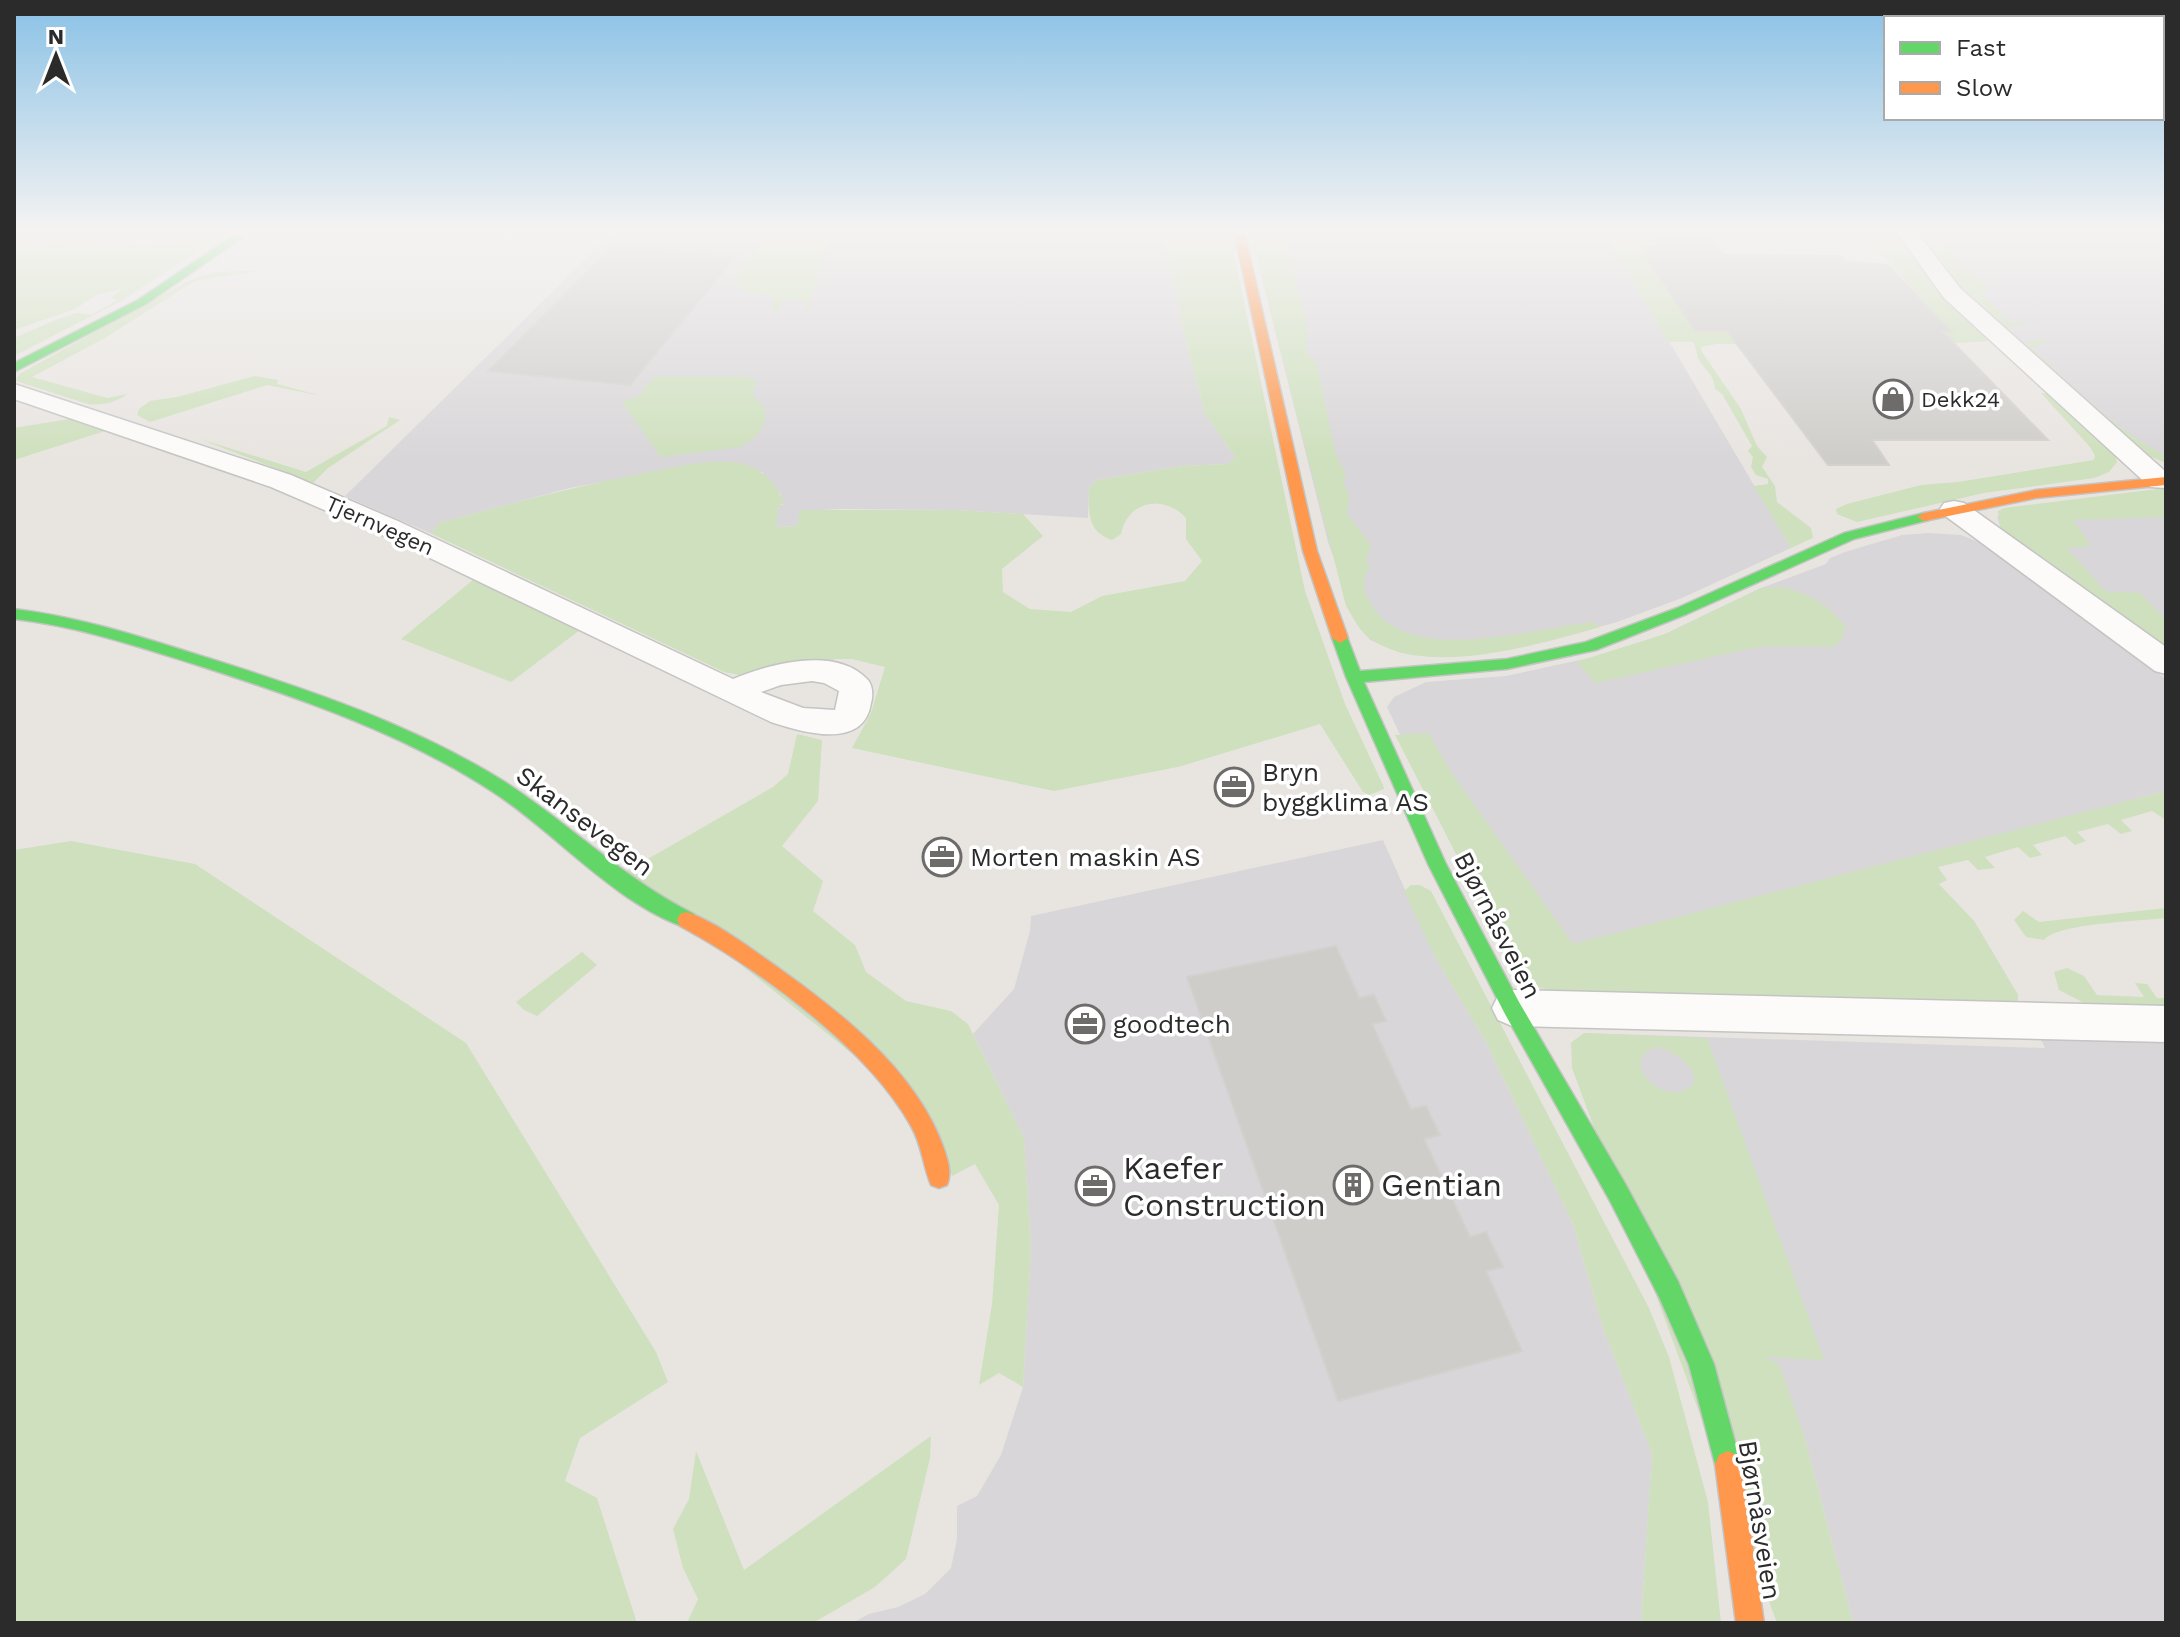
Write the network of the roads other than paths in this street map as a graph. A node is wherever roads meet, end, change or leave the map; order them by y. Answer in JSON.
{"nodes":[{"id":1,"x":132,"y":307,"type":"edge"},
{"id":2,"x":1256,"y":307,"type":"edge"},
{"id":3,"x":1968,"y":307,"type":"edge"},
{"id":4,"x":14,"y":368,"type":"edge"},
{"id":5,"x":14,"y":391,"type":"edge"},
{"id":6,"x":2163,"y":481,"type":"edge"},
{"id":7,"x":1954,"y":509,"type":"junction"},
{"id":8,"x":14,"y":614,"type":"edge"},
{"id":9,"x":2166,"y":663,"type":"edge"},
{"id":10,"x":1354,"y":677,"type":"junction"},
{"id":11,"x":733,"y":692,"type":"dead end"},
{"id":12,"x":1512,"y":1008,"type":"junction"},
{"id":13,"x":2166,"y":1024,"type":"edge"},
{"id":14,"x":939,"y":1177,"type":"dead end"},
{"id":15,"x":1750,"y":1623,"type":"edge"}],
"edges":[{"from":1,"to":4,"type":"street"},
{"from":2,"to":10,"type":"street","name":"Bjørnåsveien"},
{"from":3,"to":6,"type":"street"},
{"from":5,"to":11,"type":"street","name":"Tjernvegen"},
{"from":6,"to":7,"type":"street"},
{"from":7,"to":9,"type":"street"},
{"from":7,"to":10,"type":"street"},
{"from":8,"to":14,"type":"street","name":"Skansevegen"},
{"from":10,"to":12,"type":"street","name":"Bjørnåsveien"},
{"from":12,"to":13,"type":"street"},
{"from":12,"to":15,"type":"street","name":"Bjørnåsveien"}]}
